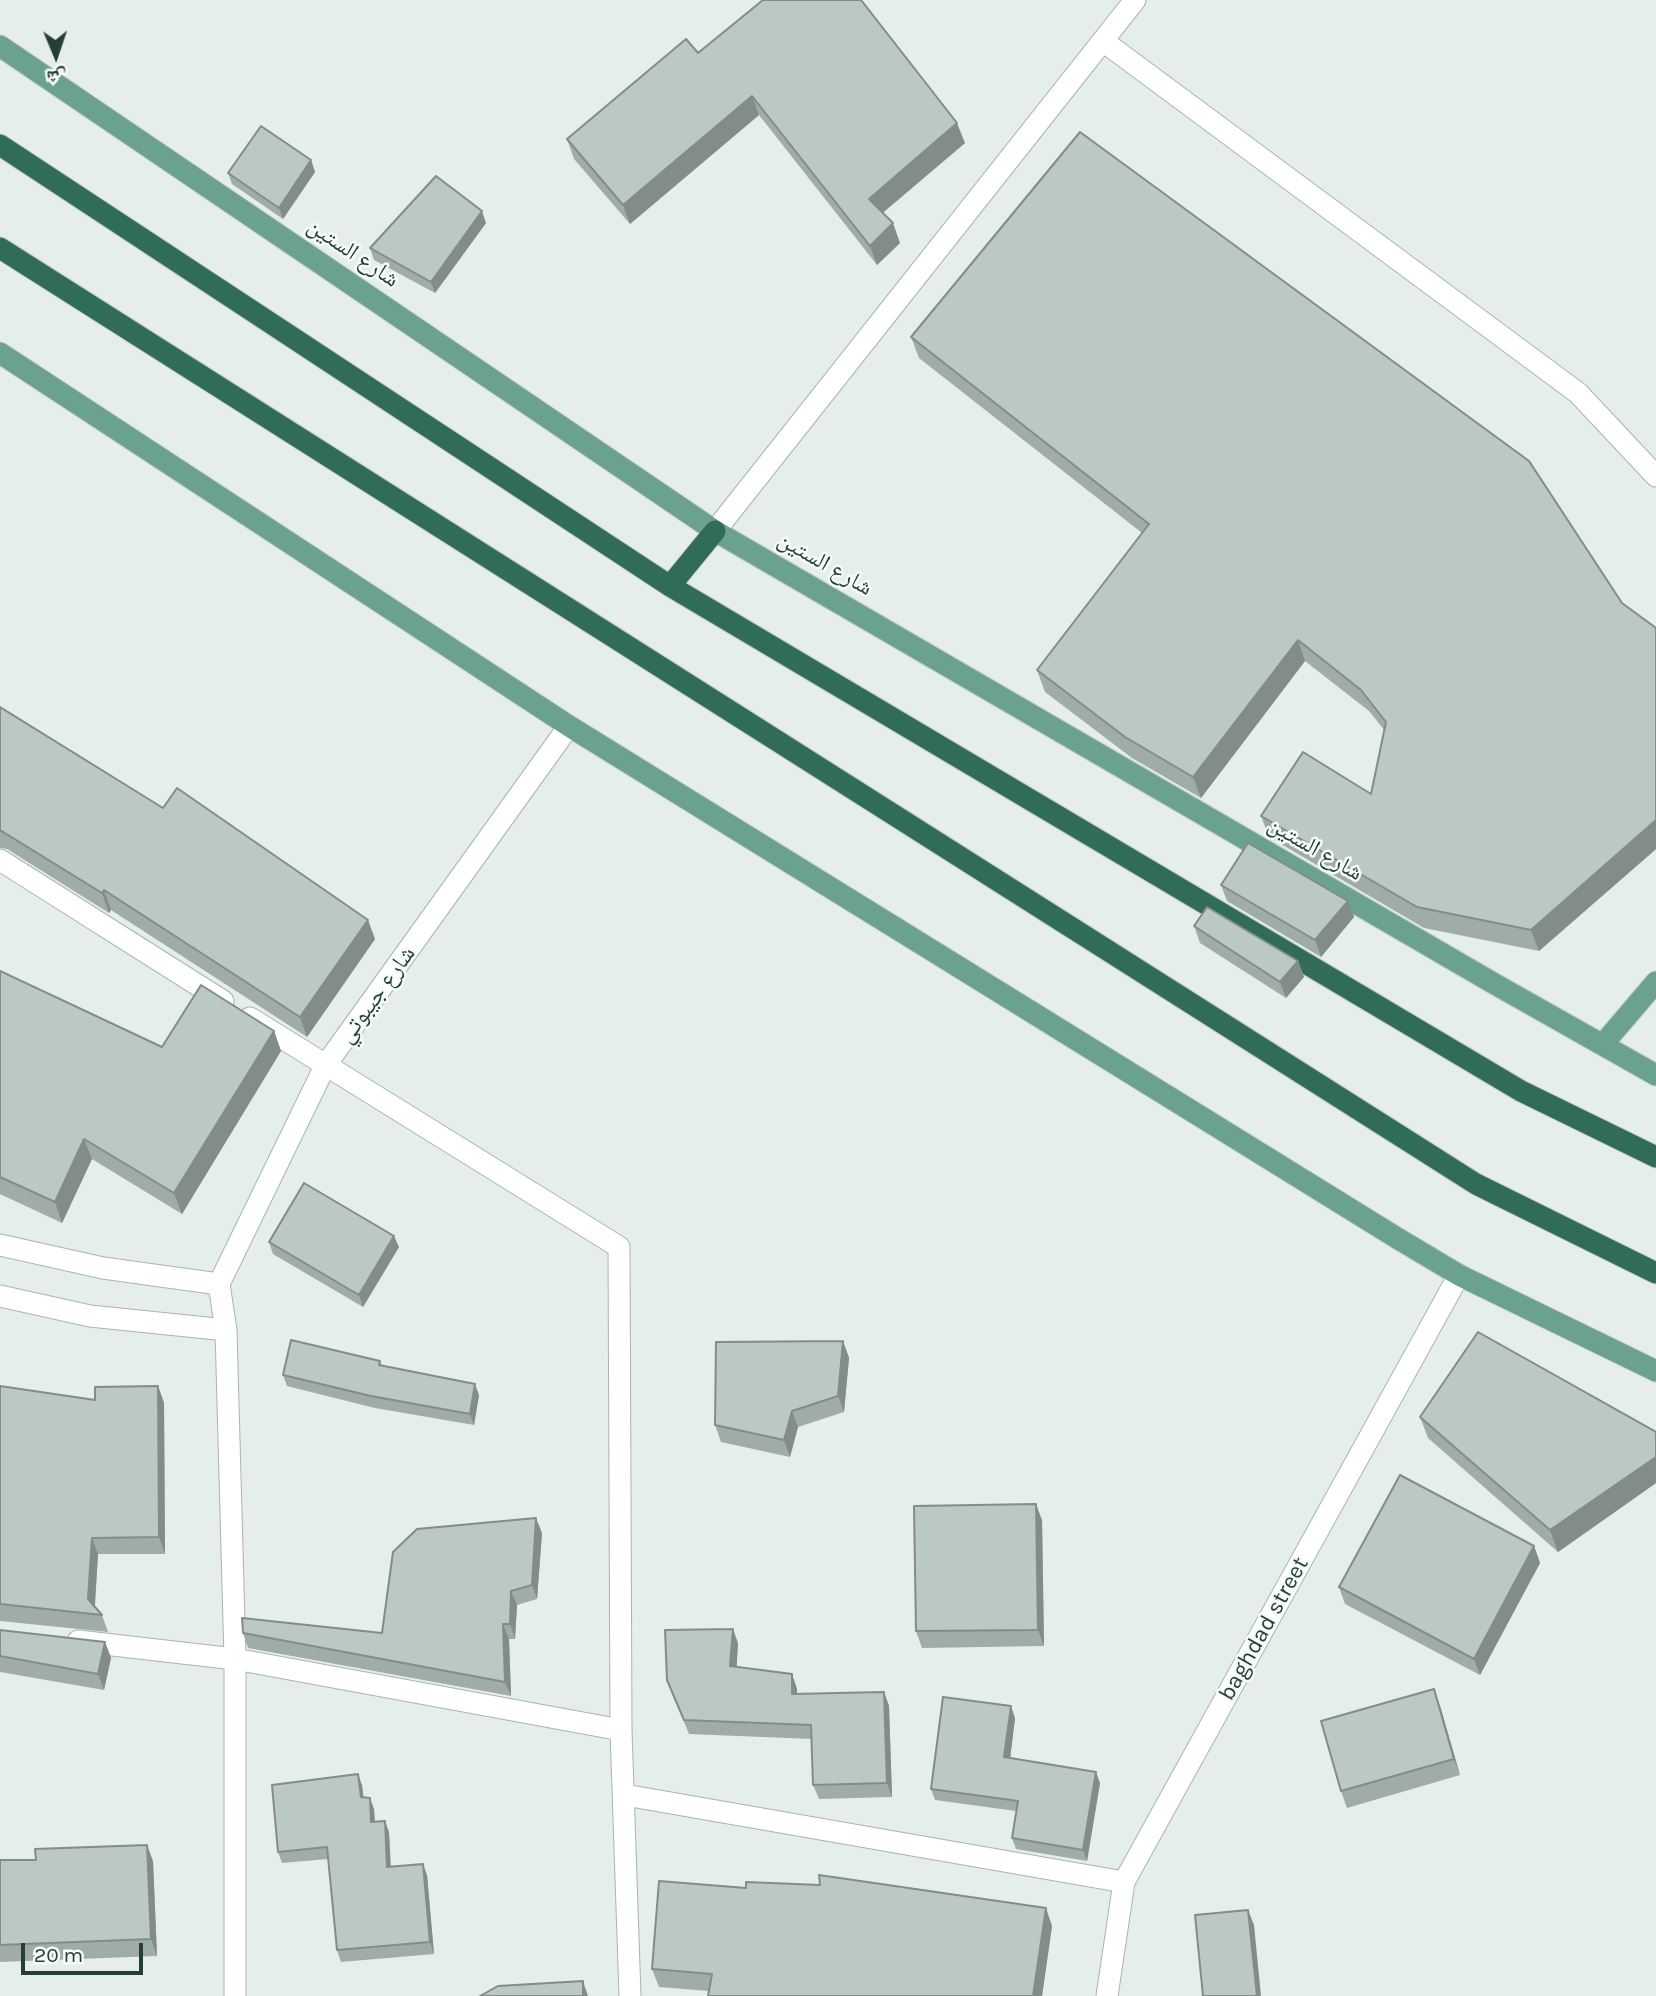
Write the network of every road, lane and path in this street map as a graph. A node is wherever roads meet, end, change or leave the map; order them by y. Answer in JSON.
{"nodes":[{"id":1,"x":1135,"y":0,"type":"edge"},
{"id":2,"x":1103,"y":41,"type":"junction"},
{"id":3,"x":0,"y":46,"type":"edge"},
{"id":4,"x":0,"y":145,"type":"edge"},
{"id":5,"x":0,"y":248,"type":"edge"},
{"id":6,"x":0,"y":353,"type":"edge"},
{"id":7,"x":1656,"y":476,"type":"edge"},
{"id":8,"x":715,"y":531,"type":"junction"},
{"id":9,"x":670,"y":586,"type":"junction"},
{"id":10,"x":569,"y":726,"type":"junction"},
{"id":11,"x":0,"y":860,"type":"edge"},
{"id":12,"x":1656,"y":982,"type":"edge"},
{"id":13,"x":1604,"y":1043,"type":"junction"},
{"id":14,"x":325,"y":1066,"type":"junction"},
{"id":15,"x":1656,"y":1074,"type":"edge"},
{"id":16,"x":1656,"y":1157,"type":"edge"},
{"id":17,"x":0,"y":1245,"type":"edge"},
{"id":18,"x":1656,"y":1273,"type":"edge"},
{"id":19,"x":1459,"y":1275,"type":"junction"},
{"id":20,"x":219,"y":1284,"type":"junction"},
{"id":21,"x":0,"y":1296,"type":"edge"},
{"id":22,"x":226,"y":1330,"type":"junction"},
{"id":23,"x":1656,"y":1371,"type":"edge"},
{"id":24,"x":55,"y":1639,"type":"edge"},
{"id":25,"x":234,"y":1658,"type":"junction"},
{"id":26,"x":621,"y":1730,"type":"junction"},
{"id":27,"x":625,"y":1795,"type":"junction"},
{"id":28,"x":1124,"y":1882,"type":"junction"},
{"id":29,"x":235,"y":1996,"type":"edge"},
{"id":30,"x":630,"y":1996,"type":"edge"},
{"id":31,"x":1107,"y":1996,"type":"edge"}],
"edges":[{"from":1,"to":2,"type":"street"},
{"from":2,"to":7,"type":"street"},
{"from":2,"to":8,"type":"street"},
{"from":3,"to":8,"type":"main road","name":"شارع الستين"},
{"from":4,"to":9,"type":"highway"},
{"from":5,"to":18,"type":"highway"},
{"from":6,"to":10,"type":"main road"},
{"from":8,"to":9,"type":"highway"},
{"from":8,"to":13,"type":"main road","name":"شارع الستين"},
{"from":9,"to":16,"type":"highway"},
{"from":10,"to":14,"type":"street","name":"شارع جيبوتي"},
{"from":10,"to":19,"type":"main road"},
{"from":11,"to":14,"type":"street"},
{"from":12,"to":13,"type":"main road"},
{"from":13,"to":15,"type":"main road","name":"شارع الستين"},
{"from":14,"to":20,"type":"street","name":"شارع جيبوتي"},
{"from":14,"to":26,"type":"street"},
{"from":17,"to":20,"type":"street"},
{"from":19,"to":23,"type":"main road"},
{"from":19,"to":28,"type":"street","name":"baghdad street"},
{"from":20,"to":22,"type":"street"},
{"from":21,"to":22,"type":"street"},
{"from":22,"to":25,"type":"street"},
{"from":24,"to":25,"type":"street"},
{"from":25,"to":26,"type":"street"},
{"from":25,"to":29,"type":"street"},
{"from":26,"to":27,"type":"street"},
{"from":27,"to":28,"type":"street"},
{"from":27,"to":30,"type":"street"},
{"from":28,"to":31,"type":"street","name":"baghdad street"}]}
